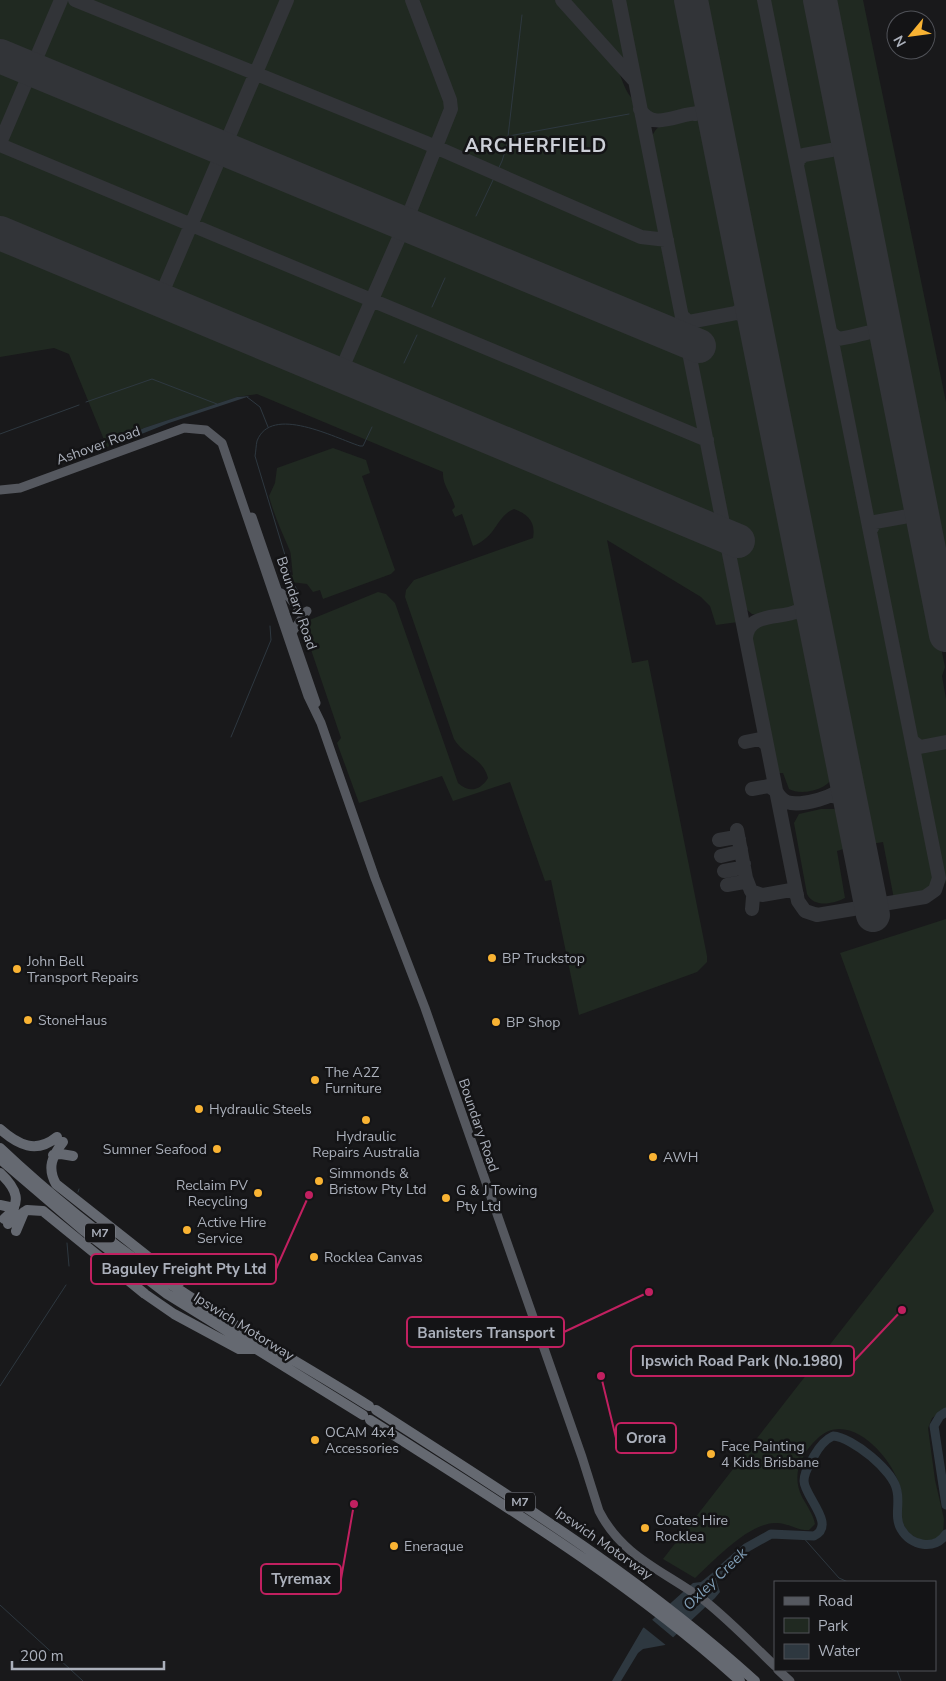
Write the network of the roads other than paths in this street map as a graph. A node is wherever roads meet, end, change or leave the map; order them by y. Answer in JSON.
{"nodes":[{"id":1,"x":206,"y":430,"type":"joint"},
{"id":2,"x":0,"y":490,"type":"edge"},
{"id":3,"x":242,"y":495,"type":"junction"},
{"id":4,"x":279,"y":592,"type":"junction"},
{"id":5,"x":293,"y":631,"type":"junction"},
{"id":6,"x":320,"y":723,"type":"junction"},
{"id":7,"x":0,"y":1128,"type":"edge"},
{"id":8,"x":0,"y":1148,"type":"edge"},
{"id":9,"x":53,"y":1155,"type":"junction"},
{"id":10,"x":73,"y":1156,"type":"dead end"},
{"id":11,"x":0,"y":1158,"type":"edge"},
{"id":12,"x":0,"y":1173,"type":"edge"},
{"id":13,"x":0,"y":1205,"type":"edge"},
{"id":14,"x":14,"y":1208,"type":"junction"},
{"id":15,"x":25,"y":1211,"type":"junction"},
{"id":16,"x":16,"y":1232,"type":"dead end"},
{"id":17,"x":208,"y":1308,"type":"junction"},
{"id":18,"x":254,"y":1349,"type":"junction"},
{"id":19,"x":655,"y":1603,"type":"junction"},
{"id":20,"x":774,"y":1665,"type":"edge"},
{"id":21,"x":779,"y":1671,"type":"edge"},
{"id":22,"x":740,"y":1681,"type":"edge"},
{"id":23,"x":755,"y":1681,"type":"edge"},
{"id":24,"x":790,"y":1681,"type":"edge"}],
"edges":[{"from":1,"to":2,"type":"main road","name":"Ashover Road"},
{"from":1,"to":3,"type":"main road","name":"Boundary Road"},
{"from":3,"to":4,"type":"main road","name":"Boundary Road"},
{"from":3,"to":6,"type":"main road","name":"Boundary Road"},
{"from":4,"to":5,"type":"main road","name":"Boundary Road"},
{"from":4,"to":5,"type":"main road"},
{"from":5,"to":6,"type":"main road","name":"Boundary Road"},
{"from":6,"to":20,"type":"main road","name":"Boundary Road"},
{"from":7,"to":9,"type":"highway"},
{"from":8,"to":17,"type":"highway","name":"Ipswich Motorway","number":"M7"},
{"from":9,"to":10,"type":"highway"},
{"from":9,"to":17,"type":"highway"},
{"from":11,"to":18,"type":"highway","name":"Ipswich Motorway","number":"M7"},
{"from":12,"to":14,"type":"highway"},
{"from":13,"to":14,"type":"highway"},
{"from":14,"to":15,"type":"highway"},
{"from":15,"to":16,"type":"highway"},
{"from":15,"to":18,"type":"highway"},
{"from":17,"to":19,"type":"highway","name":"Ipswich Motorway","number":"M7"},
{"from":18,"to":19,"type":"highway","name":"Ipswich Motorway","number":"M7"},
{"from":19,"to":22,"type":"highway","name":"Ipswich Motorway","number":"M7"},
{"from":19,"to":23,"type":"highway","name":"Ipswich Motorway","number":"M7"},
{"from":21,"to":24,"type":"main road"}]}
